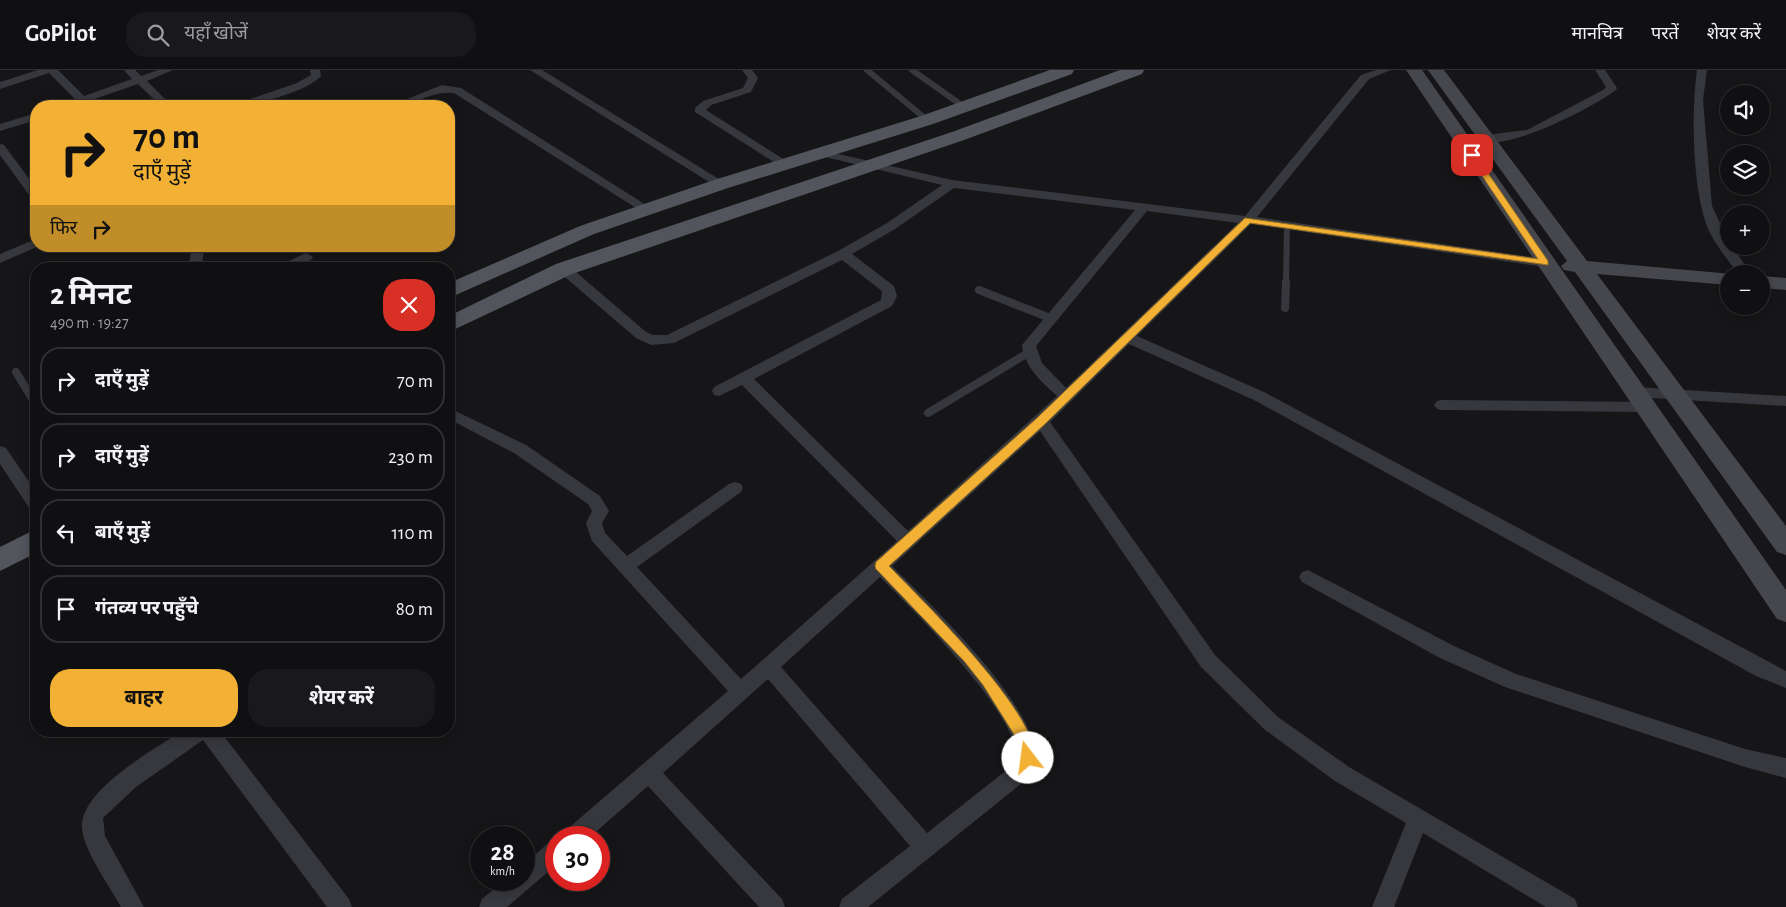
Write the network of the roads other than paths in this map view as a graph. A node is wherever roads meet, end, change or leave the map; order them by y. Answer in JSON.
{"nodes":[{"id":1,"x":48,"y":70,"type":"edge"},
{"id":2,"x":52,"y":70,"type":"edge"},
{"id":3,"x":128,"y":70,"type":"edge"},
{"id":4,"x":168,"y":70,"type":"edge"},
{"id":5,"x":315,"y":70,"type":"edge"},
{"id":6,"x":535,"y":70,"type":"edge"},
{"id":7,"x":748,"y":70,"type":"edge"},
{"id":8,"x":866,"y":70,"type":"edge"},
{"id":9,"x":912,"y":70,"type":"edge"},
{"id":10,"x":1066,"y":70,"type":"edge"},
{"id":11,"x":1108,"y":70,"type":"edge"},
{"id":12,"x":1136,"y":70,"type":"edge"},
{"id":13,"x":1386,"y":70,"type":"edge"},
{"id":14,"x":1414,"y":70,"type":"edge"},
{"id":15,"x":1436,"y":70,"type":"edge"},
{"id":16,"x":1600,"y":70,"type":"edge"},
{"id":17,"x":1702,"y":70,"type":"edge"},
{"id":18,"x":1040,"y":79,"type":"junction"},
{"id":19,"x":139,"y":81,"type":"junction"},
{"id":20,"x":0,"y":86,"type":"edge"},
{"id":21,"x":1068,"y":95,"type":"junction"},
{"id":22,"x":82,"y":100,"type":"joint"},
{"id":23,"x":160,"y":100,"type":"edge"},
{"id":24,"x":254,"y":100,"type":"edge"},
{"id":25,"x":411,"y":100,"type":"edge"},
{"id":26,"x":963,"y":106,"type":"junction"},
{"id":27,"x":30,"y":118,"type":"edge"},
{"id":28,"x":928,"y":120,"type":"junction"},
{"id":29,"x":0,"y":128,"type":"edge"},
{"id":30,"x":1486,"y":138,"type":"junction"},
{"id":31,"x":0,"y":147,"type":"edge"},
{"id":32,"x":821,"y":153,"type":"junction"},
{"id":33,"x":784,"y":164,"type":"junction"},
{"id":34,"x":870,"y":164,"type":"junction"},
{"id":35,"x":721,"y":184,"type":"junction"},
{"id":36,"x":952,"y":184,"type":"junction"},
{"id":37,"x":30,"y":188,"type":"edge"},
{"id":38,"x":1143,"y":208,"type":"junction"},
{"id":39,"x":648,"y":210,"type":"junction"},
{"id":40,"x":1248,"y":220,"type":"junction"},
{"id":41,"x":1287,"y":226,"type":"junction"},
{"id":42,"x":30,"y":246,"type":"edge"},
{"id":43,"x":843,"y":254,"type":"junction"},
{"id":44,"x":306,"y":257,"type":"dead end"},
{"id":45,"x":0,"y":259,"type":"edge"},
{"id":46,"x":294,"y":262,"type":"edge"},
{"id":47,"x":1545,"y":263,"type":"junction"},
{"id":48,"x":1739,"y":265,"type":"edge"},
{"id":49,"x":1581,"y":266,"type":"junction"},
{"id":50,"x":564,"y":269,"type":"junction"},
{"id":51,"x":1720,"y":278,"type":"edge"},
{"id":52,"x":1770,"y":283,"type":"edge"},
{"id":53,"x":1786,"y":284,"type":"edge"},
{"id":54,"x":455,"y":288,"type":"edge"},
{"id":55,"x":980,"y":290,"type":"dead end"},
{"id":56,"x":455,"y":307,"type":"edge"},
{"id":57,"x":1285,"y":308,"type":"dead end"},
{"id":58,"x":1050,"y":318,"type":"junction"},
{"id":59,"x":455,"y":322,"type":"edge"},
{"id":60,"x":1127,"y":337,"type":"junction"},
{"id":61,"x":1028,"y":353,"type":"junction"},
{"id":62,"x":16,"y":372,"type":"dead end"},
{"id":63,"x":744,"y":378,"type":"junction"},
{"id":64,"x":719,"y":391,"type":"dead end"},
{"id":65,"x":1675,"y":394,"type":"junction"},
{"id":66,"x":30,"y":395,"type":"edge"},
{"id":67,"x":1066,"y":396,"type":"junction"},
{"id":68,"x":1640,"y":400,"type":"junction"},
{"id":69,"x":1786,"y":401,"type":"edge"},
{"id":70,"x":1442,"y":405,"type":"dead end"},
{"id":71,"x":928,"y":413,"type":"dead end"},
{"id":72,"x":455,"y":416,"type":"edge"},
{"id":73,"x":1041,"y":421,"type":"junction"},
{"id":74,"x":0,"y":452,"type":"edge"},
{"id":75,"x":735,"y":488,"type":"dead end"},
{"id":76,"x":30,"y":495,"type":"edge"},
{"id":77,"x":30,"y":523,"type":"edge"},
{"id":78,"x":0,"y":540,"type":"edge"},
{"id":79,"x":908,"y":541,"type":"junction"},
{"id":80,"x":30,"y":543,"type":"edge"},
{"id":81,"x":1786,"y":545,"type":"edge"},
{"id":82,"x":0,"y":560,"type":"edge"},
{"id":83,"x":626,"y":566,"type":"junction"},
{"id":84,"x":881,"y":566,"type":"junction"},
{"id":85,"x":1308,"y":577,"type":"dead end"},
{"id":86,"x":1786,"y":611,"type":"edge"},
{"id":87,"x":769,"y":666,"type":"junction"},
{"id":88,"x":1786,"y":680,"type":"edge"},
{"id":89,"x":741,"y":692,"type":"junction"},
{"id":90,"x":191,"y":737,"type":"edge"},
{"id":91,"x":213,"y":737,"type":"edge"},
{"id":92,"x":1786,"y":768,"type":"edge"},
{"id":93,"x":649,"y":773,"type":"junction"},
{"id":94,"x":1418,"y":818,"type":"junction"},
{"id":95,"x":586,"y":826,"type":"edge"},
{"id":96,"x":925,"y":847,"type":"junction"},
{"id":97,"x":545,"y":860,"type":"edge"},
{"id":98,"x":535,"y":869,"type":"edge"},
{"id":99,"x":509,"y":891,"type":"edge"},
{"id":100,"x":133,"y":907,"type":"edge"},
{"id":101,"x":342,"y":907,"type":"edge"},
{"id":102,"x":490,"y":907,"type":"edge"},
{"id":103,"x":774,"y":907,"type":"edge"},
{"id":104,"x":850,"y":907,"type":"edge"},
{"id":105,"x":1382,"y":907,"type":"edge"},
{"id":106,"x":1567,"y":907,"type":"edge"}],
"edges":[{"from":1,"to":20,"type":"street"},
{"from":2,"to":22,"type":"street"},
{"from":3,"to":19,"type":"street"},
{"from":4,"to":19,"type":"street"},
{"from":5,"to":24,"type":"street"},
{"from":6,"to":35,"type":"street"},
{"from":7,"to":33,"type":"street"},
{"from":8,"to":28,"type":"lane"},
{"from":9,"to":26,"type":"lane"},
{"from":10,"to":18,"type":"main road"},
{"from":11,"to":56,"type":"main road"},
{"from":12,"to":21,"type":"main road"},
{"from":13,"to":40,"type":"street"},
{"from":14,"to":47,"type":"main road"},
{"from":15,"to":30,"type":"main road"},
{"from":16,"to":30,"type":"street"},
{"from":17,"to":48,"type":"street"},
{"from":18,"to":21,"type":"main road"},
{"from":18,"to":26,"type":"main road"},
{"from":19,"to":22,"type":"street"},
{"from":19,"to":23,"type":"street"},
{"from":21,"to":34,"type":"main road"},
{"from":25,"to":39,"type":"street"},
{"from":26,"to":28,"type":"main road"},
{"from":27,"to":29,"type":"street"},
{"from":28,"to":32,"type":"main road"},
{"from":30,"to":49,"type":"main road"},
{"from":31,"to":37,"type":"street"},
{"from":32,"to":33,"type":"main road"},
{"from":32,"to":34,"type":"street"},
{"from":33,"to":35,"type":"main road"},
{"from":34,"to":36,"type":"street"},
{"from":34,"to":50,"type":"main road"},
{"from":35,"to":39,"type":"main road"},
{"from":36,"to":38,"type":"street"},
{"from":36,"to":43,"type":"street"},
{"from":38,"to":40,"type":"street"},
{"from":38,"to":58,"type":"street"},
{"from":39,"to":54,"type":"main road"},
{"from":40,"to":41,"type":"street"},
{"from":40,"to":60,"type":"street"},
{"from":41,"to":47,"type":"street"},
{"from":41,"to":57,"type":"lane"},
{"from":42,"to":45,"type":"street"},
{"from":43,"to":50,"type":"street"},
{"from":43,"to":63,"type":"street"},
{"from":44,"to":46,"type":"street"},
{"from":47,"to":49,"type":"main road"},
{"from":47,"to":68,"type":"main road"},
{"from":49,"to":51,"type":"main road"},
{"from":49,"to":65,"type":"main road"},
{"from":50,"to":59,"type":"main road"},
{"from":52,"to":53,"type":"main road"},
{"from":55,"to":58,"type":"lane"},
{"from":58,"to":61,"type":"street"},
{"from":60,"to":67,"type":"street"},
{"from":60,"to":88,"type":"street"},
{"from":61,"to":67,"type":"street"},
{"from":61,"to":71,"type":"lane"},
{"from":62,"to":66,"type":"lane"},
{"from":63,"to":64,"type":"street"},
{"from":63,"to":79,"type":"street"},
{"from":65,"to":68,"type":"street"},
{"from":65,"to":69,"type":"street"},
{"from":65,"to":81,"type":"main road"},
{"from":67,"to":73,"type":"street"},
{"from":68,"to":70,"type":"street"},
{"from":68,"to":86,"type":"main road"},
{"from":72,"to":83,"type":"street"},
{"from":73,"to":79,"type":"street"},
{"from":73,"to":94,"type":"street"},
{"from":74,"to":76,"type":"street"},
{"from":75,"to":83,"type":"street"},
{"from":77,"to":78,"type":"main road"},
{"from":79,"to":84,"type":"street"},
{"from":80,"to":82,"type":"main road"},
{"from":83,"to":89,"type":"street"},
{"from":84,"to":87,"type":"street"},
{"from":84,"to":96,"type":"street"},
{"from":85,"to":92,"type":"street"},
{"from":87,"to":89,"type":"street"},
{"from":87,"to":96,"type":"street"},
{"from":89,"to":93,"type":"street"},
{"from":90,"to":100,"type":"street"},
{"from":91,"to":101,"type":"street"},
{"from":93,"to":95,"type":"street"},
{"from":93,"to":103,"type":"street"},
{"from":94,"to":105,"type":"street"},
{"from":94,"to":106,"type":"street"},
{"from":96,"to":104,"type":"street"},
{"from":97,"to":98,"type":"street"},
{"from":99,"to":102,"type":"street"}]}
